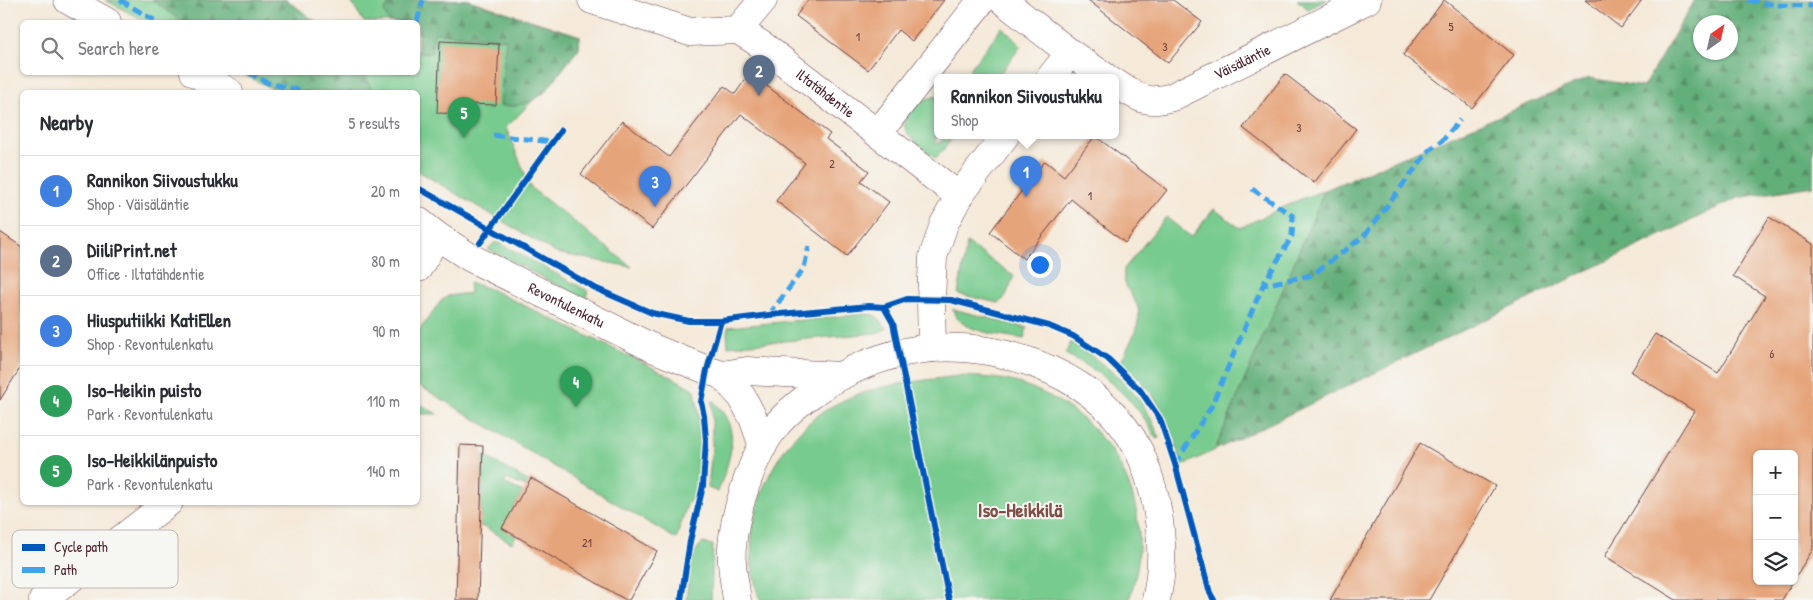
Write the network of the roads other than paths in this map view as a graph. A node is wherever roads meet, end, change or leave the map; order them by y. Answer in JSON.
{"nodes":[{"id":1,"x":68,"y":0,"type":"edge"},
{"id":2,"x":592,"y":0,"type":"edge"},
{"id":3,"x":763,"y":0,"type":"edge"},
{"id":4,"x":982,"y":0,"type":"edge"},
{"id":5,"x":1002,"y":0,"type":"edge"},
{"id":6,"x":1368,"y":0,"type":"edge"},
{"id":7,"x":104,"y":20,"type":"edge"},
{"id":8,"x":738,"y":30,"type":"junction"},
{"id":9,"x":1070,"y":53,"type":"junction"},
{"id":10,"x":1053,"y":74,"type":"edge"},
{"id":11,"x":1101,"y":74,"type":"edge"},
{"id":12,"x":199,"y":75,"type":"edge"},
{"id":13,"x":1119,"y":85,"type":"edge"},
{"id":14,"x":226,"y":90,"type":"edge"},
{"id":15,"x":878,"y":133,"type":"junction"},
{"id":16,"x":1003,"y":139,"type":"edge"},
{"id":17,"x":959,"y":196,"type":"junction"},
{"id":18,"x":427,"y":229,"type":"edge"},
{"id":19,"x":420,"y":259,"type":"edge"},
{"id":20,"x":932,"y":348,"type":"junction"},
{"id":21,"x":722,"y":375,"type":"junction"},
{"id":22,"x":841,"y":376,"type":"junction"},
{"id":23,"x":763,"y":446,"type":"junction"},
{"id":24,"x":165,"y":505,"type":"edge"},
{"id":25,"x":133,"y":530,"type":"edge"},
{"id":26,"x":58,"y":588,"type":"edge"},
{"id":27,"x":1157,"y":589,"type":"edge"},
{"id":28,"x":43,"y":600,"type":"edge"},
{"id":29,"x":738,"y":600,"type":"edge"},
{"id":30,"x":1178,"y":600,"type":"edge"}],
"edges":[{"from":1,"to":7,"type":"street"},
{"from":2,"to":8,"type":"street"},
{"from":3,"to":8,"type":"street"},
{"from":4,"to":15,"type":"street"},
{"from":5,"to":9,"type":"street"},
{"from":6,"to":13,"type":"street","name":"Väisäläntie"},
{"from":8,"to":15,"type":"street","name":"Iltatähdentie"},
{"from":9,"to":10,"type":"street"},
{"from":9,"to":11,"type":"street"},
{"from":12,"to":14,"type":"street"},
{"from":15,"to":17,"type":"street","name":"Iltatähdentie"},
{"from":16,"to":17,"type":"street"},
{"from":17,"to":20,"type":"street"},
{"from":18,"to":19,"type":"street"},
{"from":18,"to":21,"type":"street","name":"Revontulenkatu"},
{"from":20,"to":22,"type":"street"},
{"from":20,"to":27,"type":"street"},
{"from":21,"to":22,"type":"street"},
{"from":21,"to":23,"type":"street","name":"Revontulenkatu"},
{"from":22,"to":23,"type":"street"},
{"from":23,"to":29,"type":"street"},
{"from":24,"to":25,"type":"street"},
{"from":26,"to":28,"type":"street"},
{"from":27,"to":30,"type":"street"}]}
